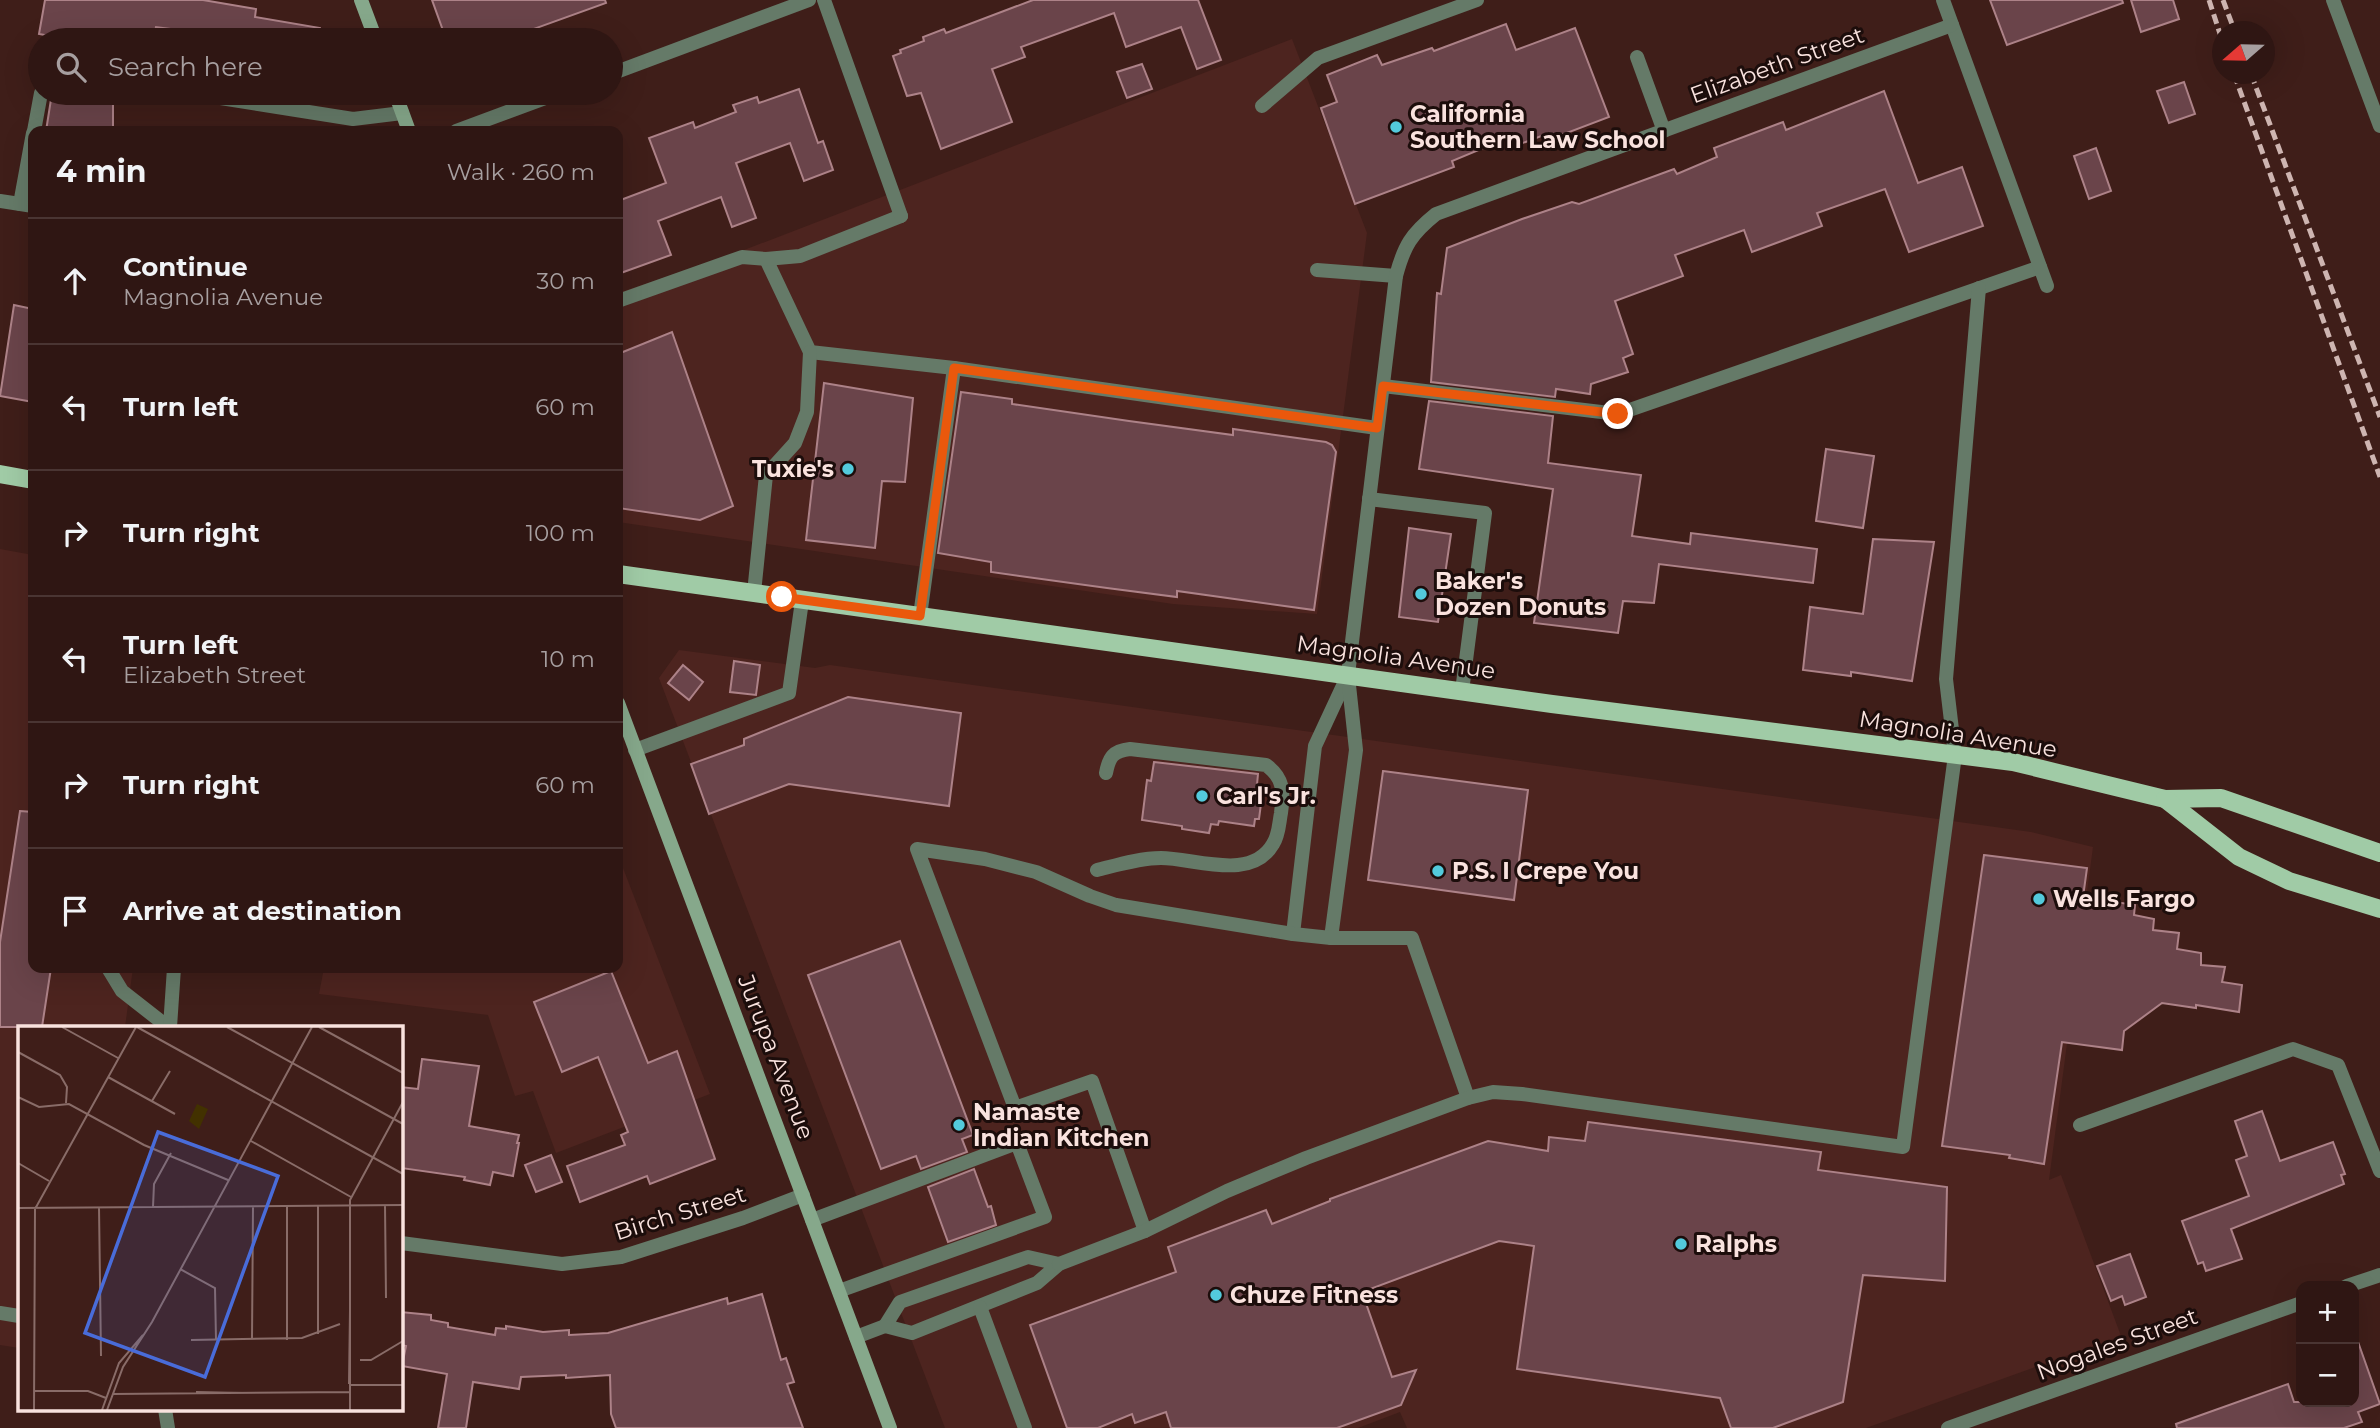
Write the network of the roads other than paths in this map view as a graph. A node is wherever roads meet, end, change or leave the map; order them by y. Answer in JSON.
{"nodes":[{"id":1,"x":361,"y":0,"type":"edge"},
{"id":2,"x":809,"y":0,"type":"edge"},
{"id":3,"x":824,"y":0,"type":"edge"},
{"id":4,"x":1477,"y":0,"type":"edge"},
{"id":5,"x":1943,"y":0,"type":"edge"},
{"id":6,"x":2333,"y":0,"type":"edge"},
{"id":7,"x":1952,"y":25,"type":"junction"},
{"id":8,"x":372,"y":28,"type":"edge"},
{"id":9,"x":1637,"y":57,"type":"dead end"},
{"id":10,"x":623,"y":70,"type":"edge"},
{"id":11,"x":39,"y":105,"type":"edge"},
{"id":12,"x":265,"y":105,"type":"edge"},
{"id":13,"x":399,"y":105,"type":"edge"},
{"id":14,"x":526,"y":105,"type":"edge"},
{"id":15,"x":1262,"y":106,"type":"dead end"},
{"id":16,"x":402,"y":113,"type":"junction"},
{"id":17,"x":34,"y":126,"type":"edge"},
{"id":18,"x":407,"y":126,"type":"edge"},
{"id":19,"x":470,"y":126,"type":"edge"},
{"id":20,"x":2380,"y":126,"type":"edge"},
{"id":21,"x":1664,"y":131,"type":"junction"},
{"id":22,"x":0,"y":201,"type":"edge"},
{"id":23,"x":27,"y":205,"type":"edge"},
{"id":24,"x":766,"y":259,"type":"junction"},
{"id":25,"x":2040,"y":267,"type":"junction"},
{"id":26,"x":1317,"y":270,"type":"dead end"},
{"id":27,"x":1396,"y":276,"type":"junction"},
{"id":28,"x":2047,"y":286,"type":"dead end"},
{"id":29,"x":1979,"y":288,"type":"junction"},
{"id":30,"x":623,"y":299,"type":"edge"},
{"id":31,"x":810,"y":352,"type":"junction"},
{"id":32,"x":954,"y":368,"type":"junction"},
{"id":33,"x":1383,"y":386,"type":"junction"},
{"id":34,"x":1377,"y":428,"type":"junction"},
{"id":35,"x":0,"y":474,"type":"edge"},
{"id":36,"x":28,"y":479,"type":"edge"},
{"id":37,"x":1369,"y":499,"type":"junction"},
{"id":38,"x":623,"y":575,"type":"edge"},
{"id":39,"x":754,"y":593,"type":"junction"},
{"id":40,"x":802,"y":601,"type":"junction"},
{"id":41,"x":920,"y":616,"type":"junction"},
{"id":42,"x":1348,"y":675,"type":"junction"},
{"id":43,"x":1462,"y":691,"type":"junction"},
{"id":44,"x":623,"y":717,"type":"edge"},
{"id":45,"x":635,"y":750,"type":"junction"},
{"id":46,"x":1955,"y":755,"type":"junction"},
{"id":47,"x":1106,"y":773,"type":"dead end"},
{"id":48,"x":2165,"y":799,"type":"junction"},
{"id":49,"x":2380,"y":853,"type":"edge"},
{"id":50,"x":1097,"y":870,"type":"dead end"},
{"id":51,"x":2380,"y":909,"type":"edge"},
{"id":52,"x":1293,"y":934,"type":"junction"},
{"id":53,"x":1331,"y":938,"type":"junction"},
{"id":54,"x":111,"y":973,"type":"edge"},
{"id":55,"x":174,"y":973,"type":"edge"},
{"id":56,"x":168,"y":1026,"type":"edge"},
{"id":57,"x":169,"y":1026,"type":"edge"},
{"id":58,"x":1468,"y":1098,"type":"junction"},
{"id":59,"x":2080,"y":1125,"type":"dead end"},
{"id":60,"x":2380,"y":1171,"type":"edge"},
{"id":61,"x":803,"y":1195,"type":"junction"},
{"id":62,"x":812,"y":1220,"type":"junction"},
{"id":63,"x":1146,"y":1231,"type":"junction"},
{"id":64,"x":402,"y":1243,"type":"edge"},
{"id":65,"x":1059,"y":1264,"type":"junction"},
{"id":66,"x":2380,"y":1275,"type":"edge"},
{"id":67,"x":2359,"y":1282,"type":"edge"},
{"id":68,"x":839,"y":1291,"type":"junction"},
{"id":69,"x":2296,"y":1305,"type":"edge"},
{"id":70,"x":980,"y":1307,"type":"junction"},
{"id":71,"x":0,"y":1313,"type":"edge"},
{"id":72,"x":18,"y":1317,"type":"edge"},
{"id":73,"x":885,"y":1326,"type":"junction"},
{"id":74,"x":856,"y":1337,"type":"junction"},
{"id":75,"x":165,"y":1410,"type":"edge"},
{"id":76,"x":168,"y":1428,"type":"edge"},
{"id":77,"x":890,"y":1428,"type":"edge"},
{"id":78,"x":1025,"y":1428,"type":"edge"},
{"id":79,"x":1948,"y":1428,"type":"edge"}],
"edges":[{"from":1,"to":8,"type":"main road"},
{"from":2,"to":10,"type":"street"},
{"from":3,"to":24,"type":"street"},
{"from":4,"to":15,"type":"street"},
{"from":5,"to":7,"type":"street"},
{"from":6,"to":20,"type":"street"},
{"from":7,"to":21,"type":"street","name":"Elizabeth Street"},
{"from":7,"to":25,"type":"street"},
{"from":9,"to":21,"type":"street"},
{"from":11,"to":17,"type":"street"},
{"from":12,"to":16,"type":"street"},
{"from":13,"to":16,"type":"main road"},
{"from":14,"to":19,"type":"street"},
{"from":16,"to":18,"type":"main road"},
{"from":21,"to":27,"type":"street","name":"Elizabeth Street"},
{"from":22,"to":23,"type":"street"},
{"from":24,"to":30,"type":"street"},
{"from":24,"to":31,"type":"street"},
{"from":25,"to":28,"type":"street"},
{"from":25,"to":29,"type":"street"},
{"from":26,"to":27,"type":"street"},
{"from":27,"to":33,"type":"street","name":"Elizabeth Street"},
{"from":29,"to":33,"type":"street"},
{"from":29,"to":46,"type":"street"},
{"from":31,"to":32,"type":"street"},
{"from":31,"to":39,"type":"street"},
{"from":32,"to":34,"type":"street"},
{"from":32,"to":41,"type":"street"},
{"from":33,"to":34,"type":"street","name":"Elizabeth Street"},
{"from":34,"to":37,"type":"street","name":"Elizabeth Street"},
{"from":35,"to":36,"type":"main road"},
{"from":37,"to":42,"type":"street","name":"Elizabeth Street"},
{"from":37,"to":43,"type":"street"},
{"from":38,"to":39,"type":"main road","name":"Magnolia Avenue"},
{"from":39,"to":40,"type":"main road","name":"Magnolia Avenue"},
{"from":40,"to":41,"type":"main road","name":"Magnolia Avenue"},
{"from":40,"to":45,"type":"street"},
{"from":41,"to":42,"type":"main road","name":"Magnolia Avenue"},
{"from":42,"to":43,"type":"main road","name":"Magnolia Avenue"},
{"from":42,"to":52,"type":"street"},
{"from":42,"to":53,"type":"street"},
{"from":43,"to":46,"type":"main road","name":"Magnolia Avenue"},
{"from":44,"to":45,"type":"main road","name":"Jurupa Avenue"},
{"from":45,"to":61,"type":"main road","name":"Jurupa Avenue"},
{"from":46,"to":48,"type":"main road","name":"Magnolia Avenue"},
{"from":46,"to":58,"type":"street"},
{"from":47,"to":50,"type":"street"},
{"from":48,"to":49,"type":"main road","name":"Magnolia Avenue"},
{"from":48,"to":51,"type":"main road","name":"Magnolia Avenue"},
{"from":52,"to":53,"type":"street"},
{"from":52,"to":63,"type":"street"},
{"from":53,"to":58,"type":"street"},
{"from":54,"to":56,"type":"street"},
{"from":55,"to":57,"type":"street"},
{"from":58,"to":63,"type":"street"},
{"from":59,"to":60,"type":"street"},
{"from":61,"to":62,"type":"main road","name":"Jurupa Avenue"},
{"from":61,"to":64,"type":"street","name":"Birch Street"},
{"from":62,"to":68,"type":"main road","name":"Jurupa Avenue"},
{"from":62,"to":68,"type":"street"},
{"from":63,"to":65,"type":"street"},
{"from":65,"to":70,"type":"street"},
{"from":65,"to":73,"type":"street"},
{"from":66,"to":67,"type":"street"},
{"from":68,"to":74,"type":"main road","name":"Jurupa Avenue"},
{"from":69,"to":79,"type":"street","name":"Nogales Street"},
{"from":70,"to":73,"type":"street"},
{"from":70,"to":78,"type":"street"},
{"from":71,"to":72,"type":"street"},
{"from":73,"to":74,"type":"street"},
{"from":74,"to":77,"type":"main road","name":"Jurupa Avenue"},
{"from":75,"to":76,"type":"street"}]}
